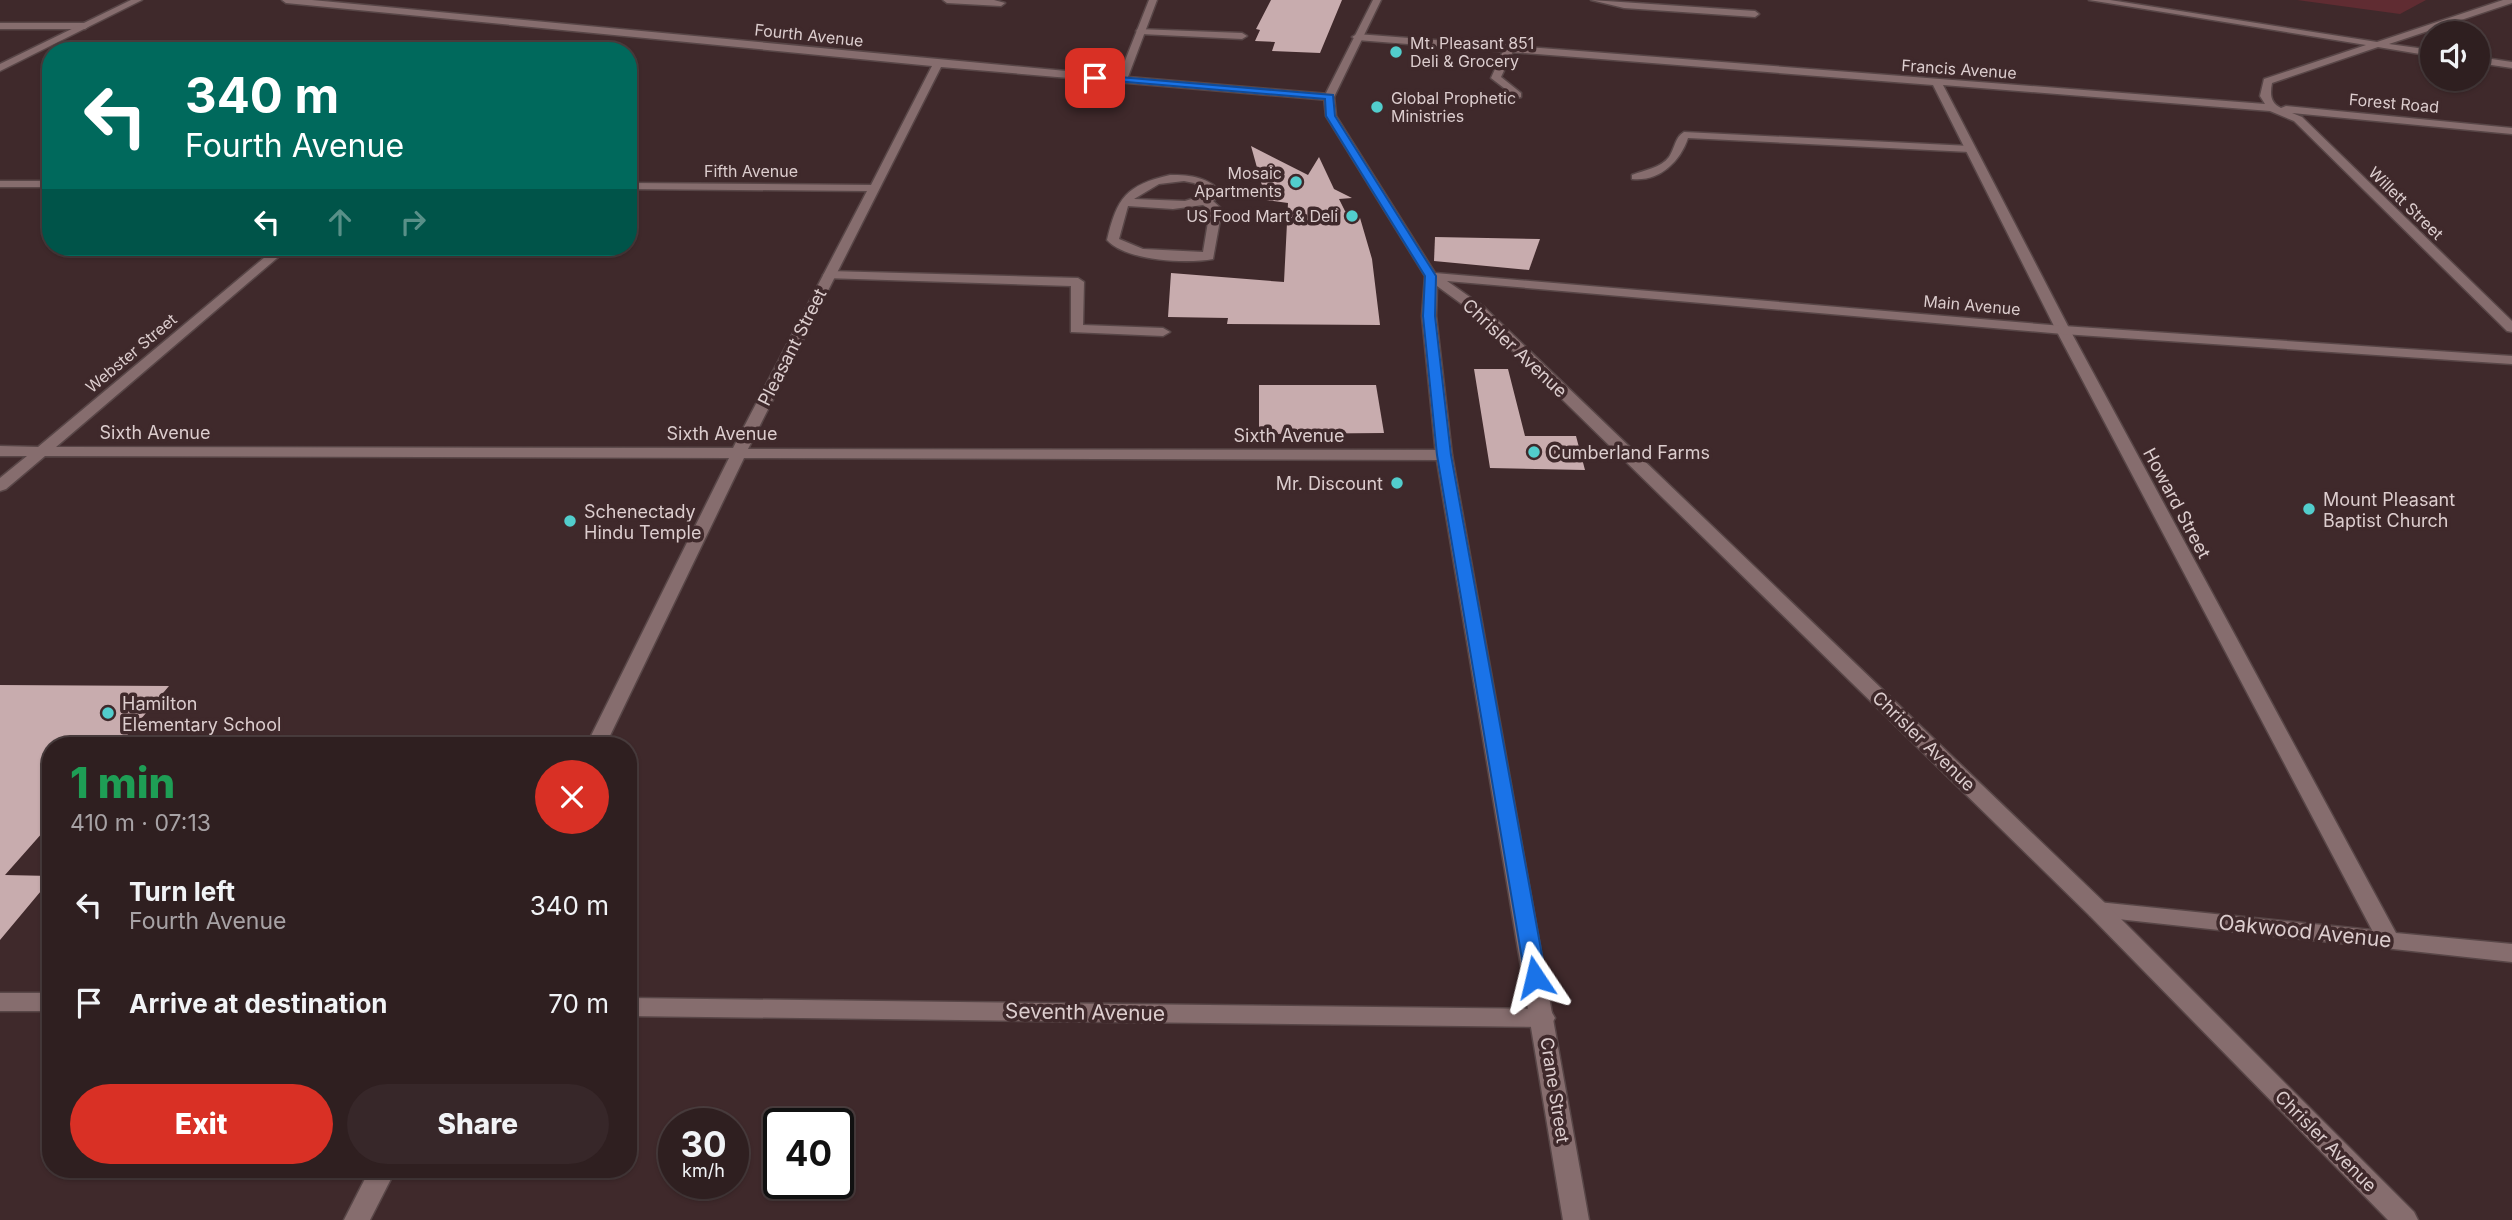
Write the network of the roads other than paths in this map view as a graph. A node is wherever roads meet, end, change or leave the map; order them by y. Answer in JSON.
{"nodes":[{"id":1,"x":138,"y":0,"type":"edge"},
{"id":2,"x":286,"y":0,"type":"edge"},
{"id":3,"x":947,"y":0,"type":"edge"},
{"id":4,"x":1153,"y":0,"type":"edge"},
{"id":5,"x":1377,"y":0,"type":"edge"},
{"id":6,"x":1588,"y":0,"type":"edge"},
{"id":7,"x":1596,"y":0,"type":"edge"},
{"id":8,"x":2093,"y":0,"type":"edge"},
{"id":9,"x":2512,"y":0,"type":"edge"},
{"id":10,"x":1001,"y":3,"type":"dead end"},
{"id":11,"x":1755,"y":14,"type":"dead end"},
{"id":12,"x":0,"y":26,"type":"edge"},
{"id":13,"x":85,"y":26,"type":"junction"},
{"id":14,"x":1143,"y":26,"type":"junction"},
{"id":15,"x":1233,"y":26,"type":"dead end"},
{"id":16,"x":1242,"y":36,"type":"dead end"},
{"id":17,"x":1357,"y":37,"type":"junction"},
{"id":18,"x":53,"y":42,"type":"edge"},
{"id":19,"x":2376,"y":44,"type":"junction"},
{"id":20,"x":42,"y":47,"type":"edge"},
{"id":21,"x":1509,"y":49,"type":"junction"},
{"id":22,"x":2420,"y":51,"type":"edge"},
{"id":23,"x":2490,"y":62,"type":"edge"},
{"id":24,"x":938,"y":64,"type":"junction"},
{"id":25,"x":2512,"y":65,"type":"edge"},
{"id":26,"x":0,"y":68,"type":"edge"},
{"id":27,"x":1122,"y":80,"type":"junction"},
{"id":28,"x":1937,"y":83,"type":"junction"},
{"id":29,"x":1517,"y":94,"type":"dead end"},
{"id":30,"x":1329,"y":97,"type":"junction"},
{"id":31,"x":2272,"y":108,"type":"junction"},
{"id":32,"x":2512,"y":131,"type":"edge"},
{"id":33,"x":1970,"y":149,"type":"junction"},
{"id":34,"x":1636,"y":177,"type":"dead end"},
{"id":35,"x":0,"y":184,"type":"edge"},
{"id":36,"x":42,"y":184,"type":"edge"},
{"id":37,"x":637,"y":186,"type":"edge"},
{"id":38,"x":873,"y":188,"type":"junction"},
{"id":39,"x":1125,"y":202,"type":"junction"},
{"id":40,"x":1206,"y":202,"type":"junction"},
{"id":41,"x":273,"y":256,"type":"edge"},
{"id":42,"x":829,"y":275,"type":"junction"},
{"id":43,"x":1431,"y":276,"type":"junction"},
{"id":44,"x":2512,"y":328,"type":"edge"},
{"id":45,"x":2063,"y":330,"type":"junction"},
{"id":46,"x":1163,"y":332,"type":"dead end"},
{"id":47,"x":2512,"y":360,"type":"edge"},
{"id":48,"x":0,"y":451,"type":"edge"},
{"id":49,"x":41,"y":451,"type":"junction"},
{"id":50,"x":739,"y":452,"type":"junction"},
{"id":51,"x":1444,"y":455,"type":"junction"},
{"id":52,"x":0,"y":486,"type":"edge"},
{"id":53,"x":599,"y":737,"type":"edge"},
{"id":54,"x":2098,"y":910,"type":"junction"},
{"id":55,"x":2388,"y":939,"type":"junction"},
{"id":56,"x":2512,"y":953,"type":"edge"},
{"id":57,"x":0,"y":1002,"type":"edge"},
{"id":58,"x":42,"y":1002,"type":"edge"},
{"id":59,"x":637,"y":1007,"type":"edge"},
{"id":60,"x":1543,"y":1018,"type":"junction"},
{"id":61,"x":378,"y":1178,"type":"edge"},
{"id":62,"x":357,"y":1220,"type":"edge"},
{"id":63,"x":1576,"y":1220,"type":"edge"},
{"id":64,"x":2405,"y":1220,"type":"edge"}],
"edges":[{"from":1,"to":13,"type":"street"},
{"from":2,"to":24,"type":"street","name":"Fourth Avenue"},
{"from":3,"to":10,"type":"street"},
{"from":4,"to":14,"type":"street"},
{"from":5,"to":17,"type":"street"},
{"from":6,"to":7,"type":"street"},
{"from":7,"to":11,"type":"street"},
{"from":8,"to":19,"type":"street"},
{"from":9,"to":19,"type":"street"},
{"from":12,"to":13,"type":"street"},
{"from":13,"to":18,"type":"street"},
{"from":14,"to":15,"type":"street"},
{"from":14,"to":16,"type":"street"},
{"from":14,"to":27,"type":"street"},
{"from":17,"to":21,"type":"street","name":"Francis Avenue"},
{"from":17,"to":30,"type":"street"},
{"from":19,"to":22,"type":"street"},
{"from":19,"to":31,"type":"street"},
{"from":20,"to":26,"type":"street"},
{"from":21,"to":28,"type":"street","name":"Francis Avenue"},
{"from":21,"to":29,"type":"street"},
{"from":23,"to":25,"type":"street"},
{"from":24,"to":27,"type":"street","name":"Fourth Avenue"},
{"from":24,"to":38,"type":"street","name":"Pleasant Street"},
{"from":27,"to":30,"type":"street","name":"Fourth Avenue"},
{"from":28,"to":31,"type":"street","name":"Francis Avenue"},
{"from":28,"to":33,"type":"street","name":"Howard Street"},
{"from":30,"to":43,"type":"street"},
{"from":31,"to":32,"type":"street","name":"Forest Road"},
{"from":31,"to":44,"type":"street","name":"Willett Street"},
{"from":33,"to":34,"type":"street"},
{"from":33,"to":45,"type":"street","name":"Howard Street"},
{"from":35,"to":36,"type":"street"},
{"from":37,"to":38,"type":"street","name":"Fifth Avenue"},
{"from":38,"to":42,"type":"street","name":"Pleasant Street"},
{"from":39,"to":40,"type":"street"},
{"from":39,"to":40,"type":"street"},
{"from":39,"to":40,"type":"street"},
{"from":41,"to":49,"type":"street","name":"Webster Street"},
{"from":42,"to":46,"type":"street"},
{"from":42,"to":50,"type":"street","name":"Pleasant Street"},
{"from":43,"to":45,"type":"street","name":"Main Avenue"},
{"from":43,"to":51,"type":"street","name":"Crane Street"},
{"from":43,"to":54,"type":"street","name":"Chrisler Avenue"},
{"from":45,"to":47,"type":"street","name":"Main Avenue"},
{"from":45,"to":55,"type":"street","name":"Howard Street"},
{"from":48,"to":49,"type":"street","name":"Sixth Avenue"},
{"from":49,"to":50,"type":"street","name":"Sixth Avenue"},
{"from":49,"to":52,"type":"street","name":"Webster Street"},
{"from":50,"to":51,"type":"street","name":"Sixth Avenue"},
{"from":50,"to":53,"type":"street","name":"Pleasant Street"},
{"from":51,"to":60,"type":"street","name":"Crane Street"},
{"from":54,"to":55,"type":"street","name":"Oakwood Avenue"},
{"from":54,"to":64,"type":"street","name":"Chrisler Avenue"},
{"from":55,"to":56,"type":"street","name":"Oakwood Avenue"},
{"from":57,"to":58,"type":"street"},
{"from":59,"to":60,"type":"street","name":"Seventh Avenue"},
{"from":60,"to":63,"type":"street","name":"Crane Street"},
{"from":61,"to":62,"type":"street"}]}
